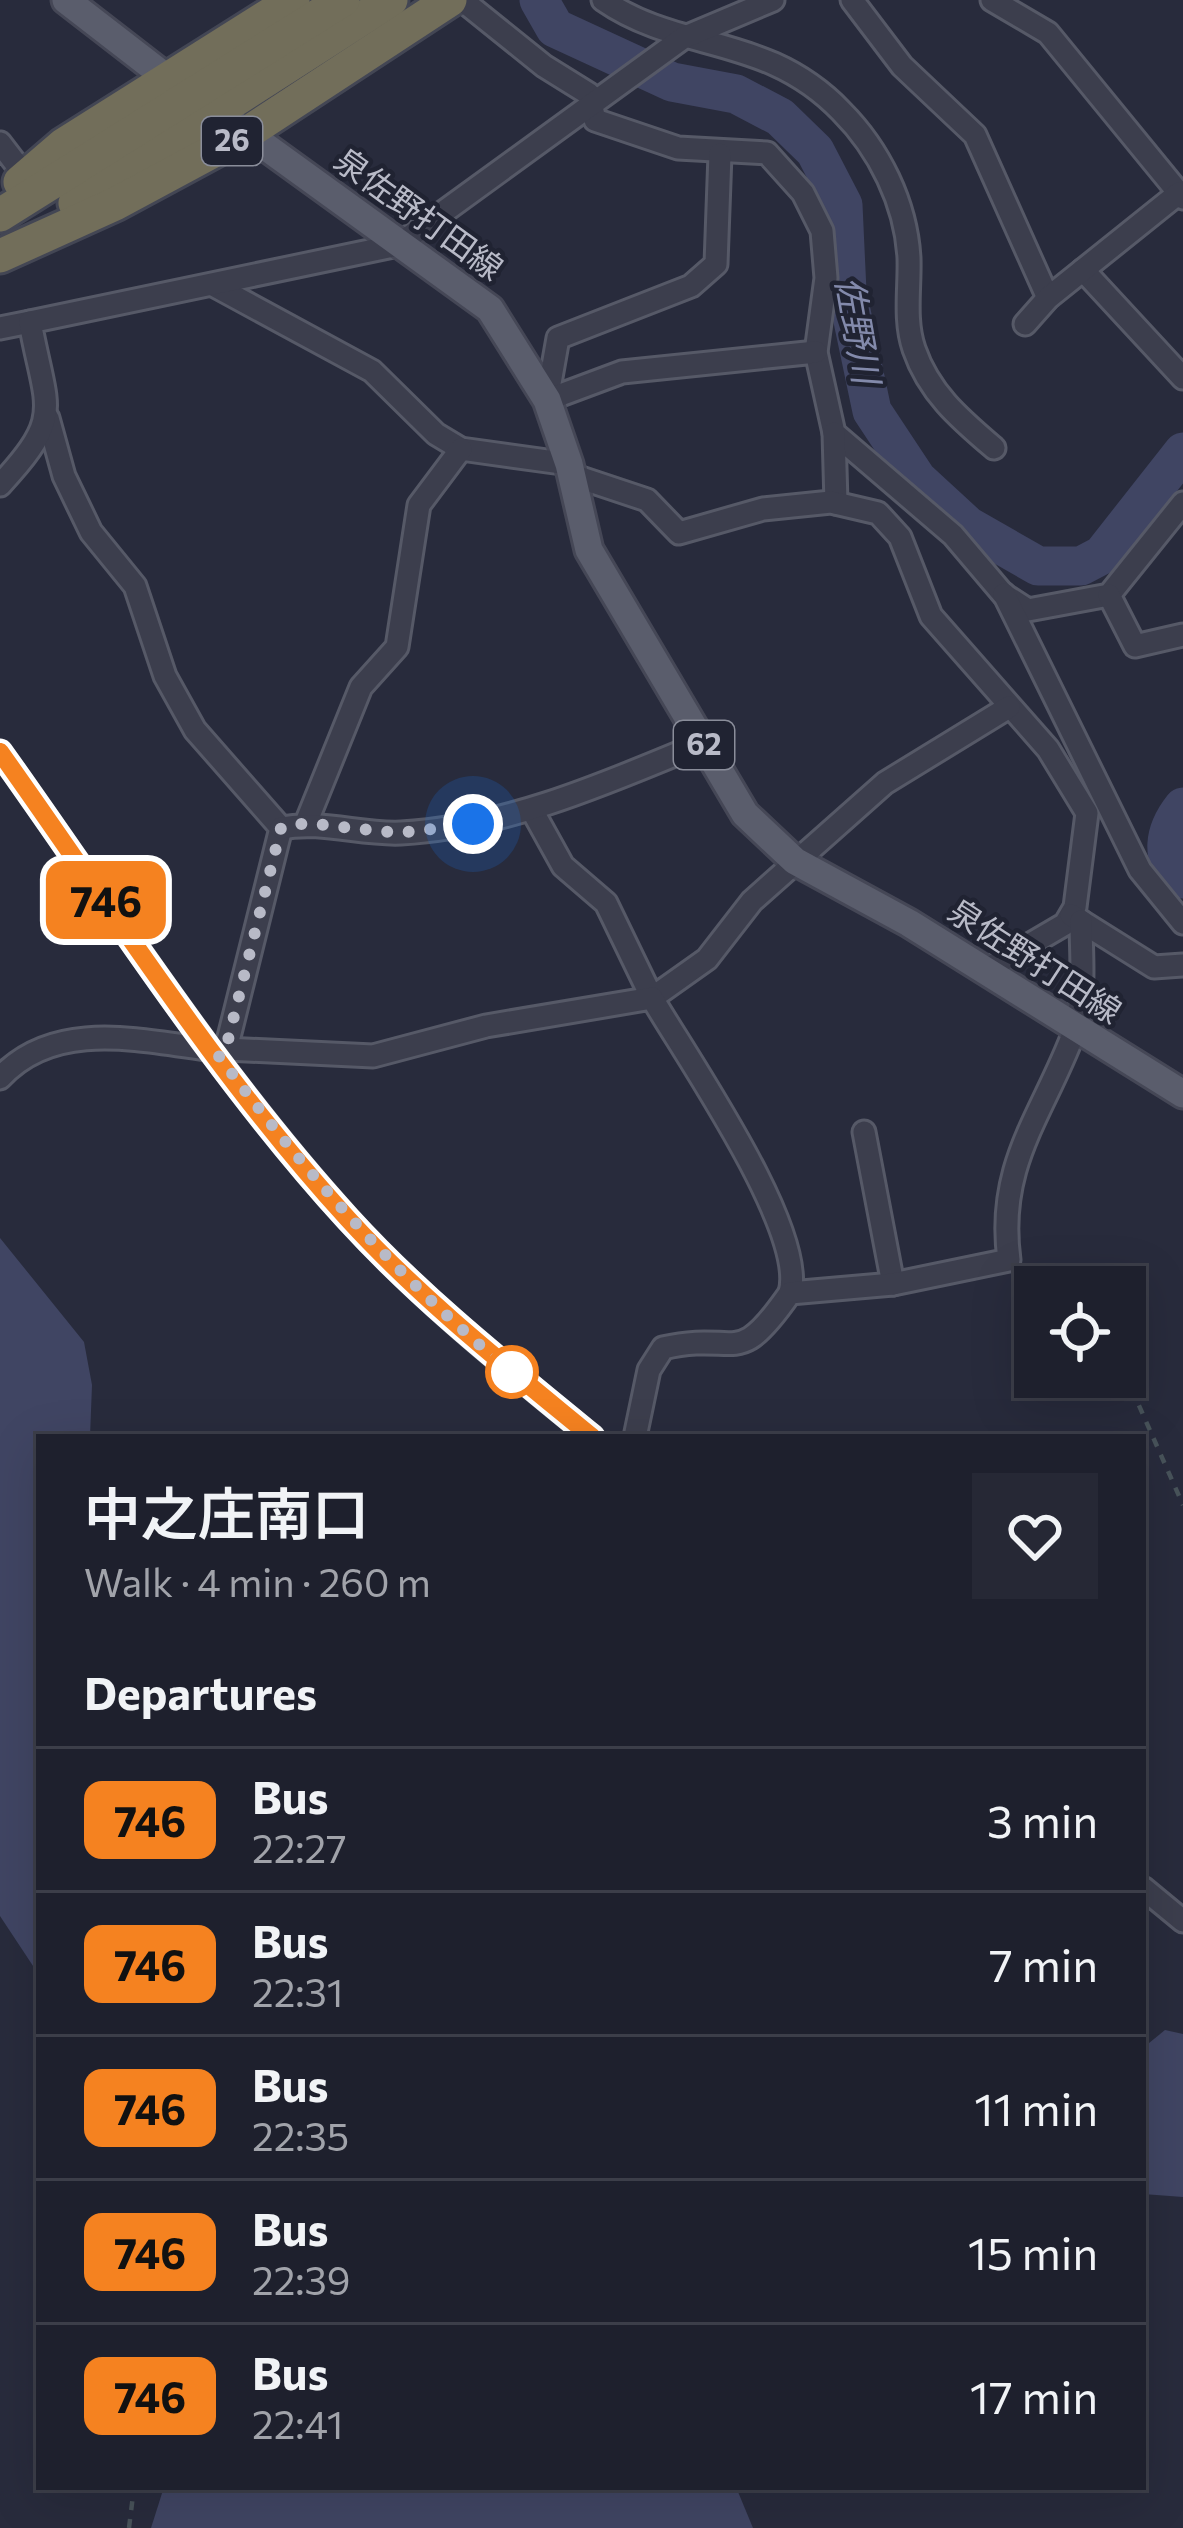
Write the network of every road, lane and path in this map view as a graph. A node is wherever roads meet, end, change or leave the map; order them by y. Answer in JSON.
{"nodes":[{"id":1,"x":66,"y":0,"type":"edge"},
{"id":2,"x":392,"y":0,"type":"edge"},
{"id":3,"x":450,"y":0,"type":"edge"},
{"id":4,"x":461,"y":0,"type":"edge"},
{"id":5,"x":603,"y":0,"type":"edge"},
{"id":6,"x":773,"y":0,"type":"edge"},
{"id":7,"x":851,"y":0,"type":"edge"},
{"id":8,"x":992,"y":0,"type":"edge"},
{"id":9,"x":321,"y":14,"type":"edge"},
{"id":10,"x":687,"y":36,"type":"junction"},
{"id":11,"x":192,"y":96,"type":"junction"},
{"id":12,"x":599,"y":100,"type":"junction"},
{"id":13,"x":247,"y":133,"type":"junction"},
{"id":14,"x":0,"y":143,"type":"edge"},
{"id":15,"x":720,"y":154,"type":"junction"},
{"id":16,"x":13,"y":188,"type":"edge"},
{"id":17,"x":1181,"y":196,"type":"edge"},
{"id":18,"x":0,"y":215,"type":"edge"},
{"id":19,"x":398,"y":245,"type":"junction"},
{"id":20,"x":0,"y":253,"type":"edge"},
{"id":21,"x":1083,"y":270,"type":"junction"},
{"id":22,"x":215,"y":286,"type":"junction"},
{"id":23,"x":1048,"y":298,"type":"junction"},
{"id":24,"x":30,"y":322,"type":"junction"},
{"id":25,"x":1025,"y":324,"type":"dead end"},
{"id":26,"x":0,"y":328,"type":"edge"},
{"id":27,"x":816,"y":352,"type":"junction"},
{"id":28,"x":1183,"y":378,"type":"edge"},
{"id":29,"x":547,"y":400,"type":"junction"},
{"id":30,"x":48,"y":418,"type":"junction"},
{"id":31,"x":834,"y":433,"type":"junction"},
{"id":32,"x":994,"y":448,"type":"dead end"},
{"id":33,"x":461,"y":449,"type":"junction"},
{"id":34,"x":571,"y":469,"type":"junction"},
{"id":35,"x":0,"y":485,"type":"edge"},
{"id":36,"x":836,"y":503,"type":"junction"},
{"id":37,"x":1183,"y":503,"type":"edge"},
{"id":38,"x":1004,"y":594,"type":"junction"},
{"id":39,"x":1108,"y":596,"type":"junction"},
{"id":40,"x":1183,"y":635,"type":"edge"},
{"id":41,"x":1009,"y":707,"type":"junction"},
{"id":42,"x":703,"y":742,"type":"junction"},
{"id":43,"x":0,"y":752,"type":"edge"},
{"id":44,"x":532,"y":810,"type":"junction"},
{"id":45,"x":1098,"y":811,"type":"junction"},
{"id":46,"x":306,"y":823,"type":"junction"},
{"id":47,"x":281,"y":828,"type":"junction"},
{"id":48,"x":795,"y":861,"type":"junction"},
{"id":49,"x":1076,"y":918,"type":"junction"},
{"id":50,"x":1183,"y":923,"type":"edge"},
{"id":51,"x":1183,"y":965,"type":"edge"},
{"id":52,"x":986,"y":970,"type":"junction"},
{"id":53,"x":652,"y":998,"type":"junction"},
{"id":54,"x":1074,"y":1031,"type":"junction"},
{"id":55,"x":219,"y":1051,"type":"junction"},
{"id":56,"x":0,"y":1078,"type":"edge"},
{"id":57,"x":1183,"y":1094,"type":"edge"},
{"id":58,"x":864,"y":1132,"type":"dead end"},
{"id":59,"x":893,"y":1285,"type":"junction"},
{"id":60,"x":790,"y":1293,"type":"junction"},
{"id":61,"x":1132,"y":1398,"type":"edge"},
{"id":62,"x":588,"y":1434,"type":"edge"},
{"id":63,"x":636,"y":1434,"type":"edge"},
{"id":64,"x":1183,"y":1505,"type":"edge"},
{"id":65,"x":1146,"y":1890,"type":"edge"},
{"id":66,"x":1183,"y":1921,"type":"edge"},
{"id":67,"x":134,"y":2490,"type":"edge"},
{"id":68,"x":129,"y":2528,"type":"edge"}],
"edges":[{"from":1,"to":11,"type":"main road","name":"泉佐野打田線","number":"62"},
{"from":2,"to":9,"type":"highway","number":"26"},
{"from":3,"to":13,"type":"highway","number":"26"},
{"from":4,"to":12,"type":"street"},
{"from":5,"to":10,"type":"street"},
{"from":6,"to":10,"type":"street"},
{"from":7,"to":23,"type":"street"},
{"from":8,"to":17,"type":"street"},
{"from":9,"to":11,"type":"highway","number":"26"},
{"from":9,"to":11,"type":"highway","number":"26"},
{"from":10,"to":12,"type":"street"},
{"from":10,"to":32,"type":"street"},
{"from":11,"to":13,"type":"main road","name":"泉佐野打田線","number":"62"},
{"from":11,"to":16,"type":"highway","number":"26"},
{"from":11,"to":18,"type":"highway","number":"26"},
{"from":11,"to":20,"type":"highway","number":"26"},
{"from":12,"to":15,"type":"street"},
{"from":12,"to":19,"type":"street"},
{"from":13,"to":19,"type":"main road","name":"泉佐野打田線","number":"62"},
{"from":13,"to":20,"type":"highway","number":"26"},
{"from":14,"to":16,"type":"street"},
{"from":15,"to":27,"type":"street"},
{"from":15,"to":29,"type":"street"},
{"from":17,"to":21,"type":"street"},
{"from":19,"to":22,"type":"street"},
{"from":19,"to":29,"type":"main road","name":"泉佐野打田線","number":"62"},
{"from":21,"to":23,"type":"street"},
{"from":21,"to":28,"type":"street"},
{"from":22,"to":24,"type":"street"},
{"from":22,"to":33,"type":"street"},
{"from":23,"to":25,"type":"street"},
{"from":24,"to":26,"type":"street"},
{"from":24,"to":30,"type":"street"},
{"from":27,"to":29,"type":"street"},
{"from":27,"to":31,"type":"street"},
{"from":29,"to":34,"type":"main road","name":"泉佐野打田線","number":"62"},
{"from":30,"to":35,"type":"street"},
{"from":30,"to":47,"type":"street"},
{"from":31,"to":36,"type":"street"},
{"from":31,"to":38,"type":"street"},
{"from":33,"to":34,"type":"street"},
{"from":33,"to":46,"type":"street"},
{"from":34,"to":36,"type":"street"},
{"from":34,"to":42,"type":"main road","name":"泉佐野打田線","number":"62"},
{"from":36,"to":41,"type":"street"},
{"from":37,"to":39,"type":"street"},
{"from":38,"to":39,"type":"street"},
{"from":38,"to":45,"type":"street"},
{"from":39,"to":40,"type":"street"},
{"from":41,"to":45,"type":"street"},
{"from":41,"to":48,"type":"street"},
{"from":42,"to":44,"type":"street"},
{"from":42,"to":48,"type":"main road","name":"泉佐野打田線","number":"62"},
{"from":43,"to":55,"type":"street"},
{"from":44,"to":46,"type":"street"},
{"from":44,"to":53,"type":"street"},
{"from":45,"to":49,"type":"street"},
{"from":45,"to":50,"type":"street"},
{"from":46,"to":47,"type":"street"},
{"from":47,"to":55,"type":"street"},
{"from":48,"to":52,"type":"main road","name":"泉佐野打田線","number":"62"},
{"from":48,"to":53,"type":"street"},
{"from":49,"to":51,"type":"street"},
{"from":49,"to":52,"type":"street"},
{"from":49,"to":54,"type":"street"},
{"from":52,"to":54,"type":"main road","name":"泉佐野打田線","number":"62"},
{"from":53,"to":55,"type":"street"},
{"from":53,"to":60,"type":"street"},
{"from":54,"to":57,"type":"main road","name":"泉佐野打田線","number":"62"},
{"from":54,"to":59,"type":"street"},
{"from":55,"to":56,"type":"street"},
{"from":55,"to":62,"type":"street"},
{"from":58,"to":59,"type":"street"},
{"from":59,"to":60,"type":"street"},
{"from":60,"to":63,"type":"street"},
{"from":61,"to":64,"type":"path"},
{"from":65,"to":66,"type":"street"},
{"from":67,"to":68,"type":"path"}]}
